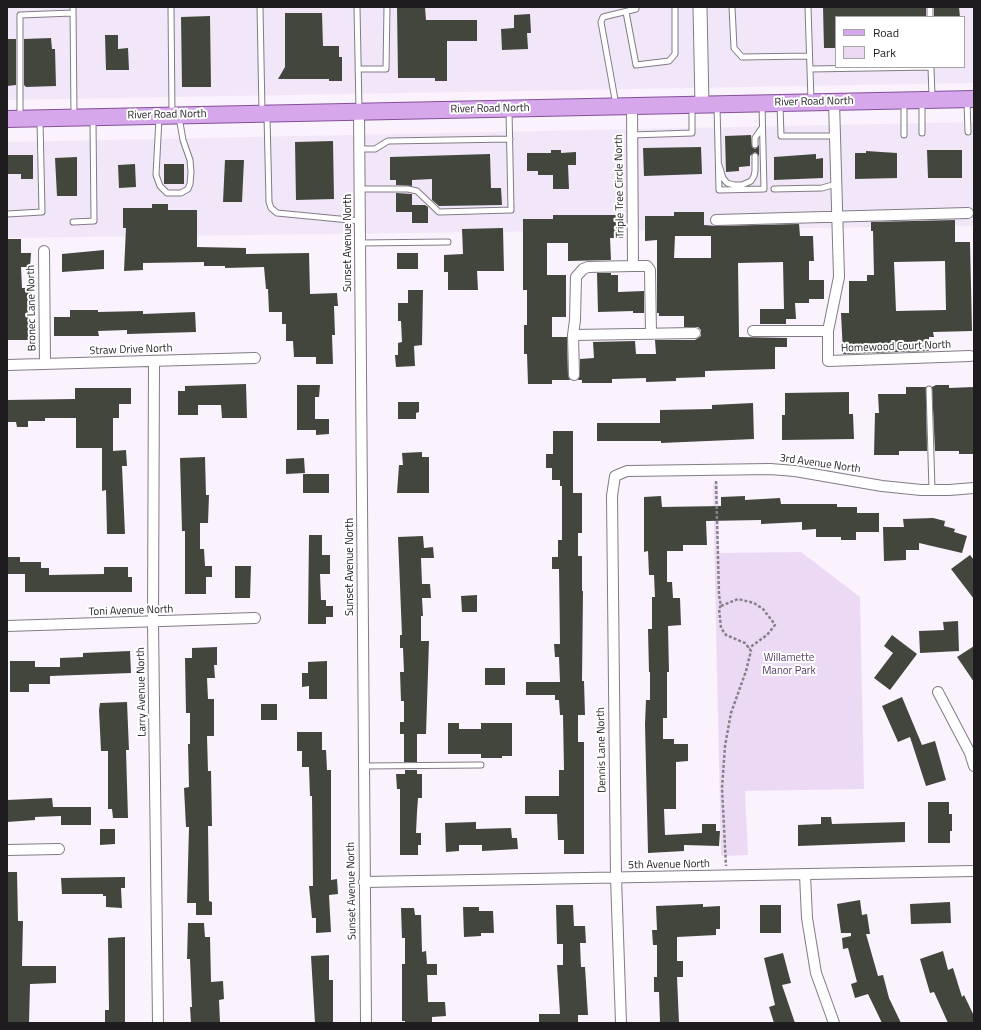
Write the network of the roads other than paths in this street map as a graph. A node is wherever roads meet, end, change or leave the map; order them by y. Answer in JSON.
{"nodes":[{"id":1,"x":72,"y":7,"type":"edge"},
{"id":2,"x":171,"y":7,"type":"edge"},
{"id":3,"x":260,"y":7,"type":"edge"},
{"id":4,"x":356,"y":7,"type":"edge"},
{"id":5,"x":387,"y":7,"type":"edge"},
{"id":6,"x":636,"y":7,"type":"edge"},
{"id":7,"x":675,"y":7,"type":"edge"},
{"id":8,"x":700,"y":7,"type":"edge"},
{"id":9,"x":732,"y":7,"type":"edge"},
{"id":10,"x":808,"y":7,"type":"edge"},
{"id":11,"x":626,"y":12,"type":"junction"},
{"id":12,"x":73,"y":13,"type":"junction"},
{"id":13,"x":809,"y":56,"type":"junction"},
{"id":14,"x":870,"y":68,"type":"edge"},
{"id":15,"x":931,"y":68,"type":"edge"},
{"id":16,"x":358,"y":69,"type":"junction"},
{"id":17,"x":810,"y":69,"type":"junction"},
{"id":18,"x":971,"y":99,"type":"edge"},
{"id":19,"x":904,"y":100,"type":"junction"},
{"id":20,"x":927,"y":100,"type":"junction"},
{"id":21,"x":812,"y":102,"type":"junction"},
{"id":22,"x":834,"y":102,"type":"junction"},
{"id":23,"x":762,"y":103,"type":"junction"},
{"id":24,"x":780,"y":103,"type":"junction"},
{"id":25,"x":703,"y":105,"type":"junction"},
{"id":26,"x":624,"y":106,"type":"junction"},
{"id":27,"x":509,"y":108,"type":"junction"},
{"id":28,"x":359,"y":111,"type":"junction"},
{"id":29,"x":264,"y":113,"type":"junction"},
{"id":30,"x":170,"y":115,"type":"junction"},
{"id":31,"x":74,"y":117,"type":"junction"},
{"id":32,"x":93,"y":117,"type":"junction"},
{"id":33,"x":14,"y":118,"type":"edge"},
{"id":34,"x":40,"y":118,"type":"junction"},
{"id":35,"x":763,"y":127,"type":"junction"},
{"id":36,"x":968,"y":132,"type":"dead end"},
{"id":37,"x":922,"y":133,"type":"dead end"},
{"id":38,"x":632,"y":135,"type":"junction"},
{"id":39,"x":904,"y":135,"type":"dead end"},
{"id":40,"x":835,"y":136,"type":"junction"},
{"id":41,"x":510,"y":139,"type":"junction"},
{"id":42,"x":755,"y":145,"type":"dead end"},
{"id":43,"x":359,"y":149,"type":"junction"},
{"id":44,"x":755,"y":156,"type":"dead end"},
{"id":45,"x":717,"y":163,"type":"junction"},
{"id":46,"x":836,"y":184,"type":"junction"},
{"id":47,"x":360,"y":189,"type":"junction"},
{"id":48,"x":774,"y":189,"type":"dead end"},
{"id":49,"x":968,"y":213,"type":"dead end"},
{"id":50,"x":7,"y":214,"type":"edge"},
{"id":51,"x":837,"y":216,"type":"junction"},
{"id":52,"x":716,"y":220,"type":"dead end"},
{"id":53,"x":360,"y":221,"type":"junction"},
{"id":54,"x":73,"y":222,"type":"dead end"},
{"id":55,"x":448,"y":242,"type":"dead end"},
{"id":56,"x":360,"y":243,"type":"junction"},
{"id":57,"x":44,"y":251,"type":"dead end"},
{"id":58,"x":634,"y":266,"type":"junction"},
{"id":59,"x":753,"y":331,"type":"dead end"},
{"id":60,"x":828,"y":331,"type":"junction"},
{"id":61,"x":695,"y":333,"type":"dead end"},
{"id":62,"x":651,"y":334,"type":"junction"},
{"id":63,"x":573,"y":335,"type":"junction"},
{"id":64,"x":970,"y":356,"type":"dead end"},
{"id":65,"x":255,"y":358,"type":"dead end"},
{"id":66,"x":154,"y":361,"type":"junction"},
{"id":67,"x":45,"y":364,"type":"junction"},
{"id":68,"x":7,"y":365,"type":"edge"},
{"id":69,"x":574,"y":375,"type":"dead end"},
{"id":70,"x":929,"y":390,"type":"dead end"},
{"id":71,"x":615,"y":476,"type":"joint"},
{"id":72,"x":974,"y":488,"type":"edge"},
{"id":73,"x":932,"y":490,"type":"junction"},
{"id":74,"x":255,"y":618,"type":"dead end"},
{"id":75,"x":153,"y":623,"type":"junction"},
{"id":76,"x":7,"y":626,"type":"edge"},
{"id":77,"x":938,"y":692,"type":"dead end"},
{"id":78,"x":480,"y":765,"type":"dead end"},
{"id":79,"x":363,"y":766,"type":"junction"},
{"id":80,"x":974,"y":766,"type":"edge"},
{"id":81,"x":59,"y":848,"type":"dead end"},
{"id":82,"x":7,"y":850,"type":"edge"},
{"id":83,"x":974,"y":871,"type":"edge"},
{"id":84,"x":805,"y":875,"type":"junction"},
{"id":85,"x":616,"y":877,"type":"junction"},
{"id":86,"x":364,"y":882,"type":"junction"},
{"id":87,"x":158,"y":1023,"type":"edge"},
{"id":88,"x":366,"y":1023,"type":"edge"},
{"id":89,"x":621,"y":1023,"type":"edge"},
{"id":90,"x":834,"y":1023,"type":"edge"}],
"edges":[{"from":1,"to":12,"type":"lane"},
{"from":2,"to":30,"type":"lane"},
{"from":3,"to":29,"type":"lane"},
{"from":4,"to":16,"type":"lane"},
{"from":5,"to":16,"type":"lane"},
{"from":6,"to":11,"type":"lane"},
{"from":7,"to":11,"type":"lane"},
{"from":8,"to":25,"type":"street"},
{"from":9,"to":13,"type":"lane"},
{"from":10,"to":13,"type":"lane"},
{"from":11,"to":26,"type":"lane"},
{"from":12,"to":31,"type":"lane"},
{"from":12,"to":33,"type":"lane"},
{"from":13,"to":17,"type":"lane"},
{"from":14,"to":17,"type":"lane"},
{"from":15,"to":20,"type":"lane"},
{"from":16,"to":28,"type":"lane"},
{"from":17,"to":21,"type":"lane"},
{"from":18,"to":20,"type":"main road","name":"River Road North"},
{"from":18,"to":36,"type":"lane"},
{"from":19,"to":20,"type":"main road","name":"River Road North"},
{"from":19,"to":22,"type":"main road","name":"River Road North"},
{"from":19,"to":39,"type":"lane"},
{"from":20,"to":37,"type":"lane"},
{"from":21,"to":22,"type":"main road","name":"River Road North"},
{"from":21,"to":24,"type":"main road","name":"River Road North"},
{"from":22,"to":40,"type":"street","name":"Homewood Court North"},
{"from":23,"to":24,"type":"main road","name":"River Road North"},
{"from":23,"to":25,"type":"main road","name":"River Road North"},
{"from":23,"to":35,"type":"lane"},
{"from":24,"to":40,"type":"lane"},
{"from":25,"to":26,"type":"main road","name":"River Road North"},
{"from":25,"to":38,"type":"lane"},
{"from":25,"to":45,"type":"lane"},
{"from":26,"to":27,"type":"main road","name":"River Road North"},
{"from":26,"to":38,"type":"street","name":"Triple Tree Circle North"},
{"from":27,"to":28,"type":"main road","name":"River Road North"},
{"from":27,"to":41,"type":"lane"},
{"from":28,"to":29,"type":"main road","name":"River Road North"},
{"from":28,"to":43,"type":"street","name":"Sunset Avenue North"},
{"from":29,"to":30,"type":"main road","name":"River Road North"},
{"from":29,"to":53,"type":"lane"},
{"from":30,"to":30,"type":"lane"},
{"from":30,"to":32,"type":"main road","name":"River Road North"},
{"from":31,"to":32,"type":"main road","name":"River Road North"},
{"from":31,"to":34,"type":"main road","name":"River Road North"},
{"from":32,"to":54,"type":"lane"},
{"from":33,"to":34,"type":"main road","name":"River Road North"},
{"from":34,"to":50,"type":"lane"},
{"from":35,"to":42,"type":"lane"},
{"from":35,"to":45,"type":"lane"},
{"from":38,"to":58,"type":"street","name":"Triple Tree Circle North"},
{"from":40,"to":46,"type":"street","name":"Homewood Court North"},
{"from":41,"to":43,"type":"lane"},
{"from":41,"to":47,"type":"lane"},
{"from":43,"to":47,"type":"street","name":"Sunset Avenue North"},
{"from":44,"to":45,"type":"lane"},
{"from":46,"to":48,"type":"lane"},
{"from":46,"to":51,"type":"street","name":"Homewood Court North"},
{"from":47,"to":53,"type":"street","name":"Sunset Avenue North"},
{"from":49,"to":51,"type":"street"},
{"from":51,"to":52,"type":"street"},
{"from":51,"to":60,"type":"street","name":"Homewood Court North"},
{"from":53,"to":56,"type":"street","name":"Sunset Avenue North"},
{"from":55,"to":56,"type":"lane"},
{"from":56,"to":79,"type":"street","name":"Sunset Avenue North"},
{"from":57,"to":67,"type":"street","name":"Bronec Lane North"},
{"from":58,"to":62,"type":"street"},
{"from":58,"to":63,"type":"street"},
{"from":59,"to":60,"type":"street"},
{"from":60,"to":64,"type":"street","name":"Homewood Court North"},
{"from":61,"to":62,"type":"street"},
{"from":62,"to":63,"type":"street"},
{"from":63,"to":69,"type":"street"},
{"from":65,"to":66,"type":"street","name":"Straw Drive North"},
{"from":66,"to":67,"type":"street","name":"Straw Drive North"},
{"from":66,"to":75,"type":"street","name":"Larry Avenue North"},
{"from":67,"to":68,"type":"street","name":"Straw Drive North"},
{"from":70,"to":73,"type":"lane"},
{"from":71,"to":73,"type":"street","name":"3rd Avenue North"},
{"from":71,"to":85,"type":"street","name":"Dennis Lane North"},
{"from":72,"to":73,"type":"street","name":"3rd Avenue North"},
{"from":74,"to":75,"type":"street","name":"Toni Avenue North"},
{"from":75,"to":76,"type":"street","name":"Toni Avenue North"},
{"from":75,"to":87,"type":"street","name":"Larry Avenue North"},
{"from":77,"to":80,"type":"street"},
{"from":78,"to":79,"type":"lane"},
{"from":79,"to":86,"type":"street","name":"Sunset Avenue North"},
{"from":81,"to":82,"type":"street"},
{"from":83,"to":84,"type":"street","name":"5th Avenue North"},
{"from":84,"to":85,"type":"street","name":"5th Avenue North"},
{"from":84,"to":90,"type":"street"},
{"from":85,"to":86,"type":"street","name":"5th Avenue North"},
{"from":85,"to":89,"type":"street","name":"Dennis Lane North"},
{"from":86,"to":88,"type":"street","name":"Sunset Avenue North"}]}
